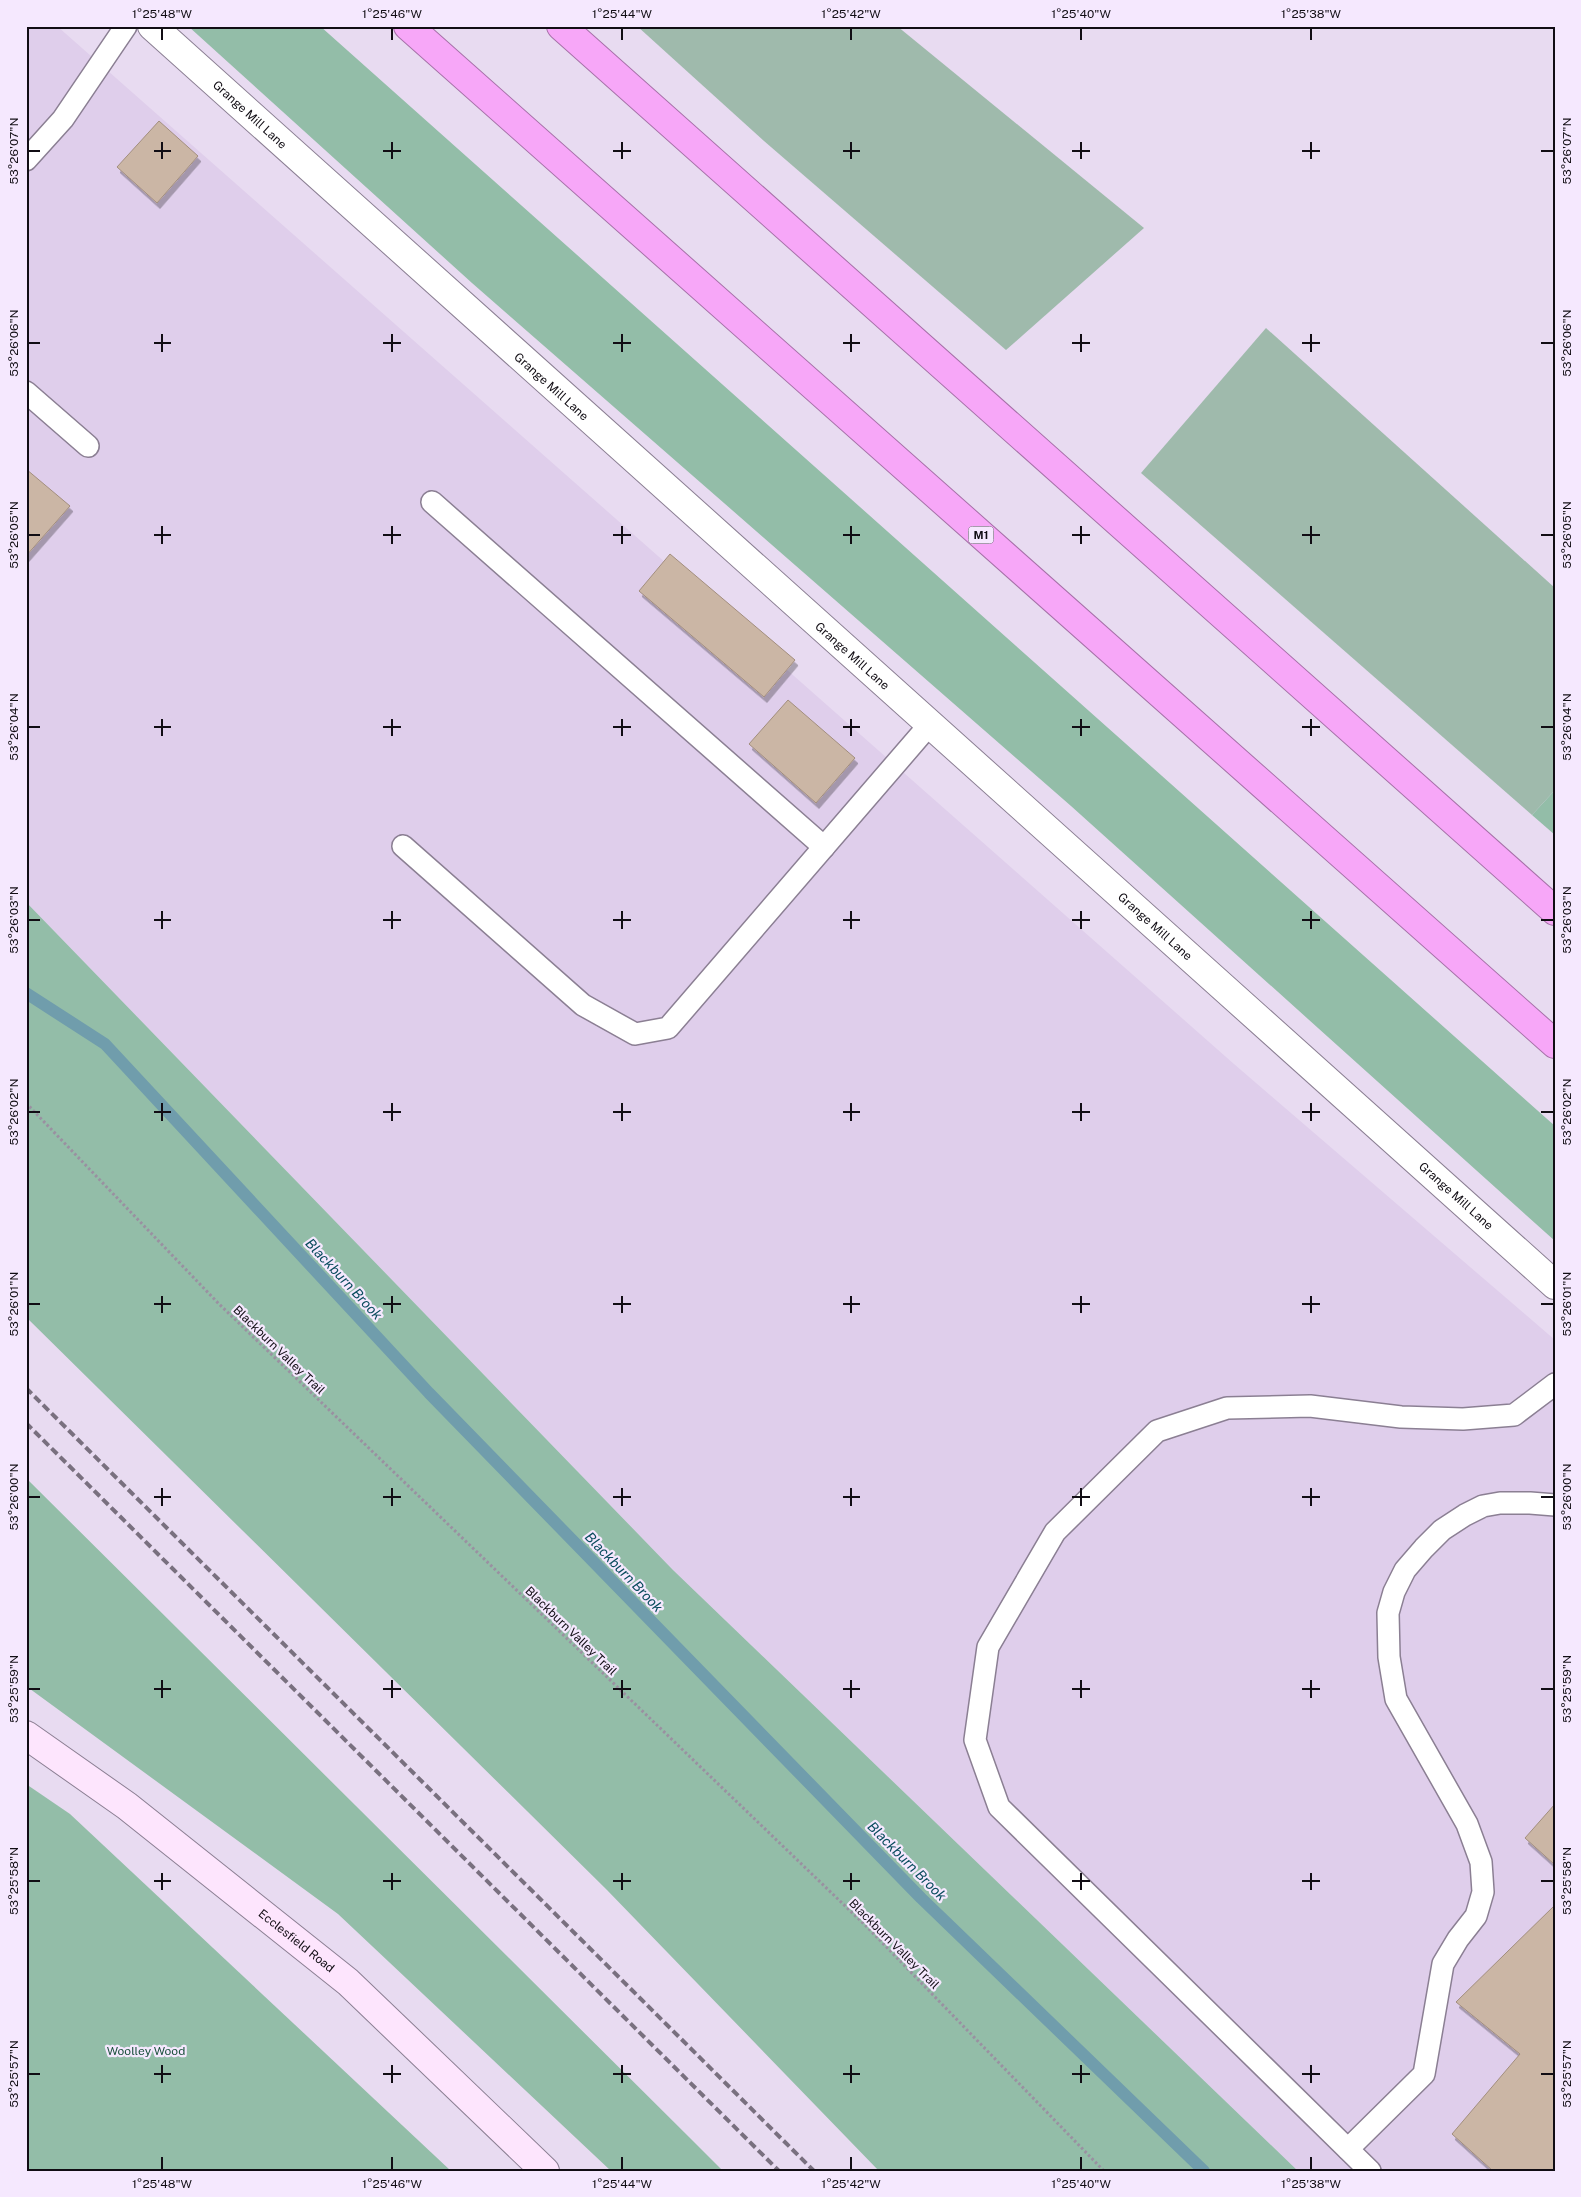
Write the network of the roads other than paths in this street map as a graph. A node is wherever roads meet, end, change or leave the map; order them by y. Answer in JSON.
{"nodes":[{"id":1,"x":126,"y":26,"type":"edge"},
{"id":2,"x":152,"y":26,"type":"edge"},
{"id":3,"x":408,"y":26,"type":"edge"},
{"id":4,"x":561,"y":26,"type":"edge"},
{"id":5,"x":26,"y":160,"type":"edge"},
{"id":6,"x":26,"y":392,"type":"edge"},
{"id":7,"x":88,"y":446,"type":"dead end"},
{"id":8,"x":432,"y":502,"type":"dead end"},
{"id":9,"x":930,"y":724,"type":"junction"},
{"id":10,"x":403,"y":846,"type":"dead end"},
{"id":11,"x":824,"y":847,"type":"junction"},
{"id":12,"x":1555,"y":911,"type":"edge"},
{"id":13,"x":1555,"y":1044,"type":"edge"},
{"id":14,"x":1555,"y":1285,"type":"edge"},
{"id":15,"x":1555,"y":1384,"type":"edge"},
{"id":16,"x":1555,"y":1505,"type":"edge"},
{"id":17,"x":26,"y":1735,"type":"edge"},
{"id":18,"x":1348,"y":2149,"type":"junction"},
{"id":19,"x":545,"y":2171,"type":"edge"},
{"id":20,"x":1370,"y":2171,"type":"edge"}],
"edges":[{"from":1,"to":5,"type":"lane"},
{"from":2,"to":9,"type":"street","name":"Grange Mill Lane"},
{"from":3,"to":13,"type":"highway","number":"M1"},
{"from":4,"to":12,"type":"highway"},
{"from":6,"to":7,"type":"lane"},
{"from":8,"to":11,"type":"lane"},
{"from":9,"to":11,"type":"lane"},
{"from":9,"to":14,"type":"street","name":"Grange Mill Lane"},
{"from":10,"to":11,"type":"lane"},
{"from":15,"to":18,"type":"lane"},
{"from":16,"to":18,"type":"lane"},
{"from":17,"to":19,"type":"main road","name":"Ecclesfield Road"},
{"from":18,"to":20,"type":"lane"}]}
